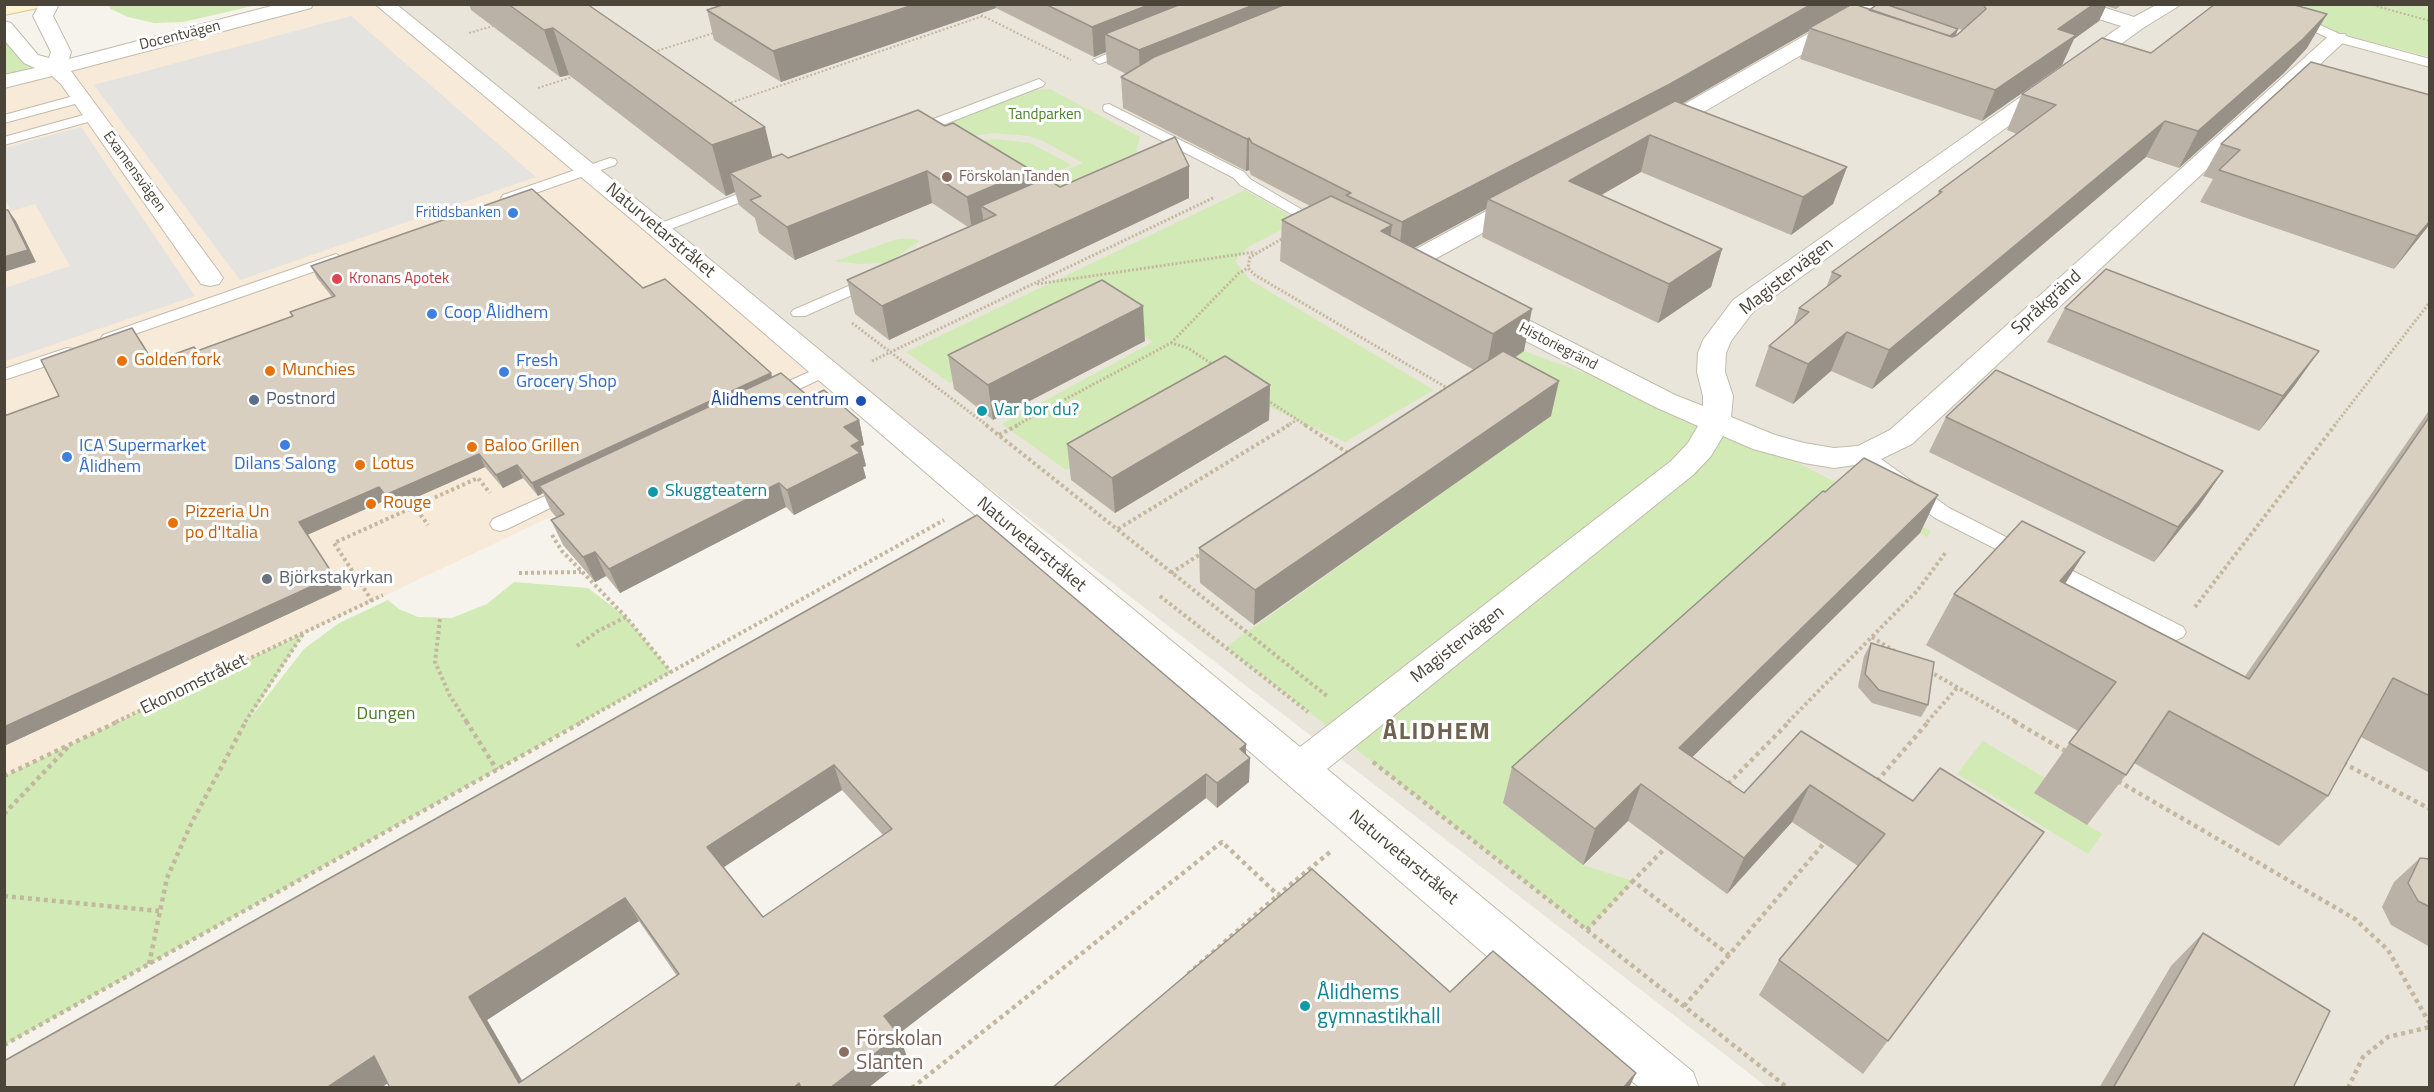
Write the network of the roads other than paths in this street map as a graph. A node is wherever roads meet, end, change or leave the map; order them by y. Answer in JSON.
{"nodes":[{"id":1,"x":30,"y":4,"type":"edge"},
{"id":2,"x":50,"y":4,"type":"edge"},
{"id":3,"x":304,"y":4,"type":"edge"},
{"id":4,"x":384,"y":4,"type":"edge"},
{"id":5,"x":2071,"y":4,"type":"edge"},
{"id":6,"x":2173,"y":4,"type":"edge"},
{"id":7,"x":2264,"y":4,"type":"edge"},
{"id":8,"x":1876,"y":7,"type":"edge"},
{"id":9,"x":4,"y":9,"type":"edge"},
{"id":10,"x":2136,"y":24,"type":"junction"},
{"id":11,"x":4,"y":27,"type":"edge"},
{"id":12,"x":2338,"y":38,"type":"junction"},
{"id":13,"x":1144,"y":43,"type":"edge"},
{"id":14,"x":1099,"y":60,"type":"dead end"},
{"id":15,"x":2430,"y":63,"type":"edge"},
{"id":16,"x":56,"y":68,"type":"junction"},
{"id":17,"x":4,"y":82,"type":"edge"},
{"id":18,"x":1039,"y":83,"type":"dead end"},
{"id":19,"x":1119,"y":102,"type":"dead end"},
{"id":20,"x":88,"y":107,"type":"junction"},
{"id":21,"x":4,"y":119,"type":"edge"},
{"id":22,"x":899,"y":137,"type":"edge"},
{"id":23,"x":1640,"y":139,"type":"edge"},
{"id":24,"x":4,"y":141,"type":"edge"},
{"id":25,"x":1182,"y":145,"type":"junction"},
{"id":26,"x":1160,"y":155,"type":"edge"},
{"id":27,"x":598,"y":166,"type":"junction"},
{"id":28,"x":780,"y":182,"type":"edge"},
{"id":29,"x":1547,"y":188,"type":"edge"},
{"id":30,"x":498,"y":202,"type":"edge"},
{"id":31,"x":658,"y":229,"type":"junction"},
{"id":32,"x":1338,"y":232,"type":"edge"},
{"id":33,"x":353,"y":253,"type":"edge"},
{"id":34,"x":890,"y":273,"type":"edge"},
{"id":35,"x":210,"y":278,"type":"dead end"},
{"id":36,"x":799,"y":313,"type":"dead end"},
{"id":37,"x":825,"y":370,"type":"junction"},
{"id":38,"x":4,"y":375,"type":"edge"},
{"id":39,"x":755,"y":403,"type":"edge"},
{"id":40,"x":1716,"y":421,"type":"junction"},
{"id":41,"x":1864,"y":456,"type":"junction"},
{"id":42,"x":587,"y":483,"type":"edge"},
{"id":43,"x":500,"y":524,"type":"dead end"},
{"id":44,"x":2176,"y":632,"type":"road end"},
{"id":45,"x":1298,"y":770,"type":"junction"},
{"id":46,"x":1676,"y":1088,"type":"edge"}],
"edges":[{"from":1,"to":9,"type":"main road"},
{"from":2,"to":16,"type":"street"},
{"from":3,"to":16,"type":"street","name":"Docentvägen"},
{"from":4,"to":27,"type":"street","name":"Naturvetarstråket"},
{"from":5,"to":10,"type":"street"},
{"from":6,"to":10,"type":"street","name":"Magistervägen"},
{"from":7,"to":12,"type":"lane"},
{"from":8,"to":23,"type":"street"},
{"from":10,"to":40,"type":"street","name":"Magistervägen"},
{"from":11,"to":16,"type":"street","name":"Examensvägen"},
{"from":12,"to":15,"type":"lane"},
{"from":12,"to":41,"type":"street","name":"Språkgränd"},
{"from":13,"to":14,"type":"lane"},
{"from":16,"to":17,"type":"street","name":"Docentvägen"},
{"from":16,"to":20,"type":"street","name":"Examensvägen"},
{"from":18,"to":22,"type":"lane"},
{"from":19,"to":25,"type":"lane"},
{"from":20,"to":21,"type":"lane"},
{"from":20,"to":24,"type":"lane"},
{"from":20,"to":35,"type":"street","name":"Examensvägen"},
{"from":25,"to":26,"type":"lane"},
{"from":25,"to":32,"type":"lane"},
{"from":27,"to":30,"type":"lane"},
{"from":27,"to":31,"type":"street","name":"Naturvetarstråket"},
{"from":28,"to":31,"type":"lane"},
{"from":29,"to":40,"type":"street","name":"Historiegränd"},
{"from":31,"to":37,"type":"street","name":"Naturvetarstråket"},
{"from":33,"to":38,"type":"lane"},
{"from":34,"to":36,"type":"lane"},
{"from":37,"to":39,"type":"lane"},
{"from":37,"to":45,"type":"street","name":"Naturvetarstråket"},
{"from":40,"to":41,"type":"street","name":"Språkgränd"},
{"from":40,"to":45,"type":"street","name":"Magistervägen"},
{"from":41,"to":44,"type":"lane"},
{"from":42,"to":43,"type":"lane"},
{"from":45,"to":46,"type":"street","name":"Naturvetarstråket"}]}
